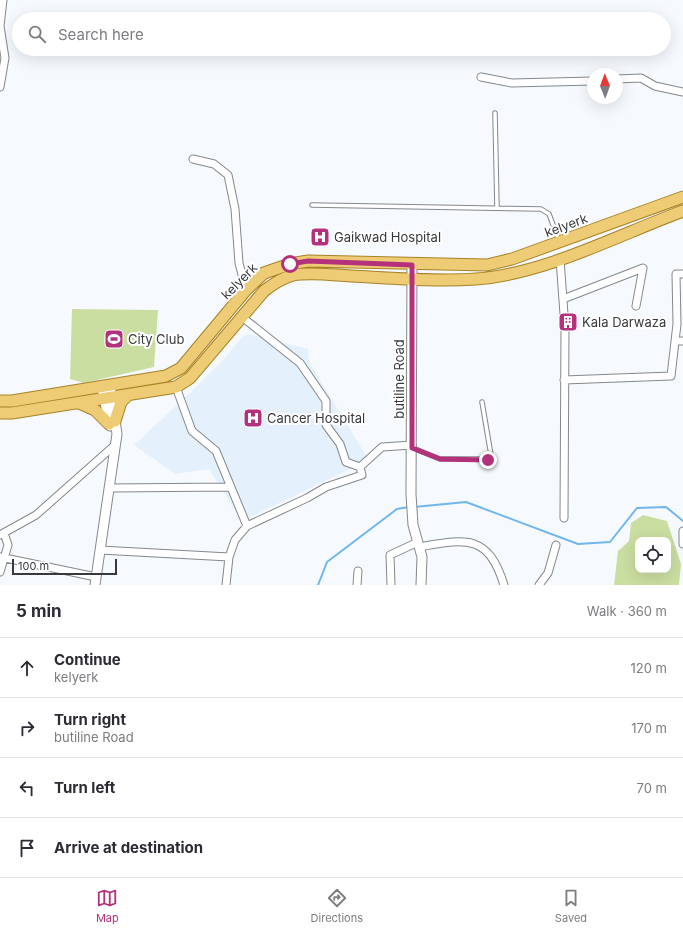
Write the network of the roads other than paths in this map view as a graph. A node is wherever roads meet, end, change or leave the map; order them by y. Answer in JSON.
{"nodes":[{"id":1,"x":3,"y":0,"type":"edge"},
{"id":2,"x":1,"y":41,"type":"edge"},
{"id":3,"x":481,"y":77,"type":"dead end"},
{"id":4,"x":623,"y":79,"type":"edge"},
{"id":5,"x":587,"y":81,"type":"edge"},
{"id":6,"x":0,"y":87,"type":"edge"},
{"id":7,"x":683,"y":92,"type":"edge"},
{"id":8,"x":495,"y":113,"type":"dead end"},
{"id":9,"x":193,"y":159,"type":"dead end"},
{"id":10,"x":683,"y":197,"type":"edge"},
{"id":11,"x":312,"y":205,"type":"dead end"},
{"id":12,"x":497,"y":208,"type":"junction"},
{"id":13,"x":683,"y":211,"type":"edge"},
{"id":14,"x":559,"y":242,"type":"junction"},
{"id":15,"x":560,"y":260,"type":"junction"},
{"id":16,"x":412,"y":265,"type":"junction"},
{"id":17,"x":683,"y":274,"type":"edge"},
{"id":18,"x":412,"y":279,"type":"junction"},
{"id":19,"x":246,"y":290,"type":"junction"},
{"id":20,"x":563,"y":299,"type":"junction"},
{"id":21,"x":636,"y":306,"type":"dead end"},
{"id":22,"x":242,"y":317,"type":"junction"},
{"id":23,"x":675,"y":341,"type":"junction"},
{"id":24,"x":683,"y":341,"type":"edge"},
{"id":25,"x":564,"y":380,"type":"junction"},
{"id":26,"x":106,"y":385,"type":"junction"},
{"id":27,"x":176,"y":387,"type":"junction"},
{"id":28,"x":128,"y":395,"type":"junction"},
{"id":29,"x":107,"y":398,"type":"junction"},
{"id":30,"x":0,"y":401,"type":"edge"},
{"id":31,"x":482,"y":402,"type":"dead end"},
{"id":32,"x":76,"y":403,"type":"junction"},
{"id":33,"x":0,"y":413,"type":"edge"},
{"id":34,"x":112,"y":422,"type":"junction"},
{"id":35,"x":116,"y":444,"type":"junction"},
{"id":36,"x":412,"y":447,"type":"junction"},
{"id":37,"x":360,"y":467,"type":"junction"},
{"id":38,"x":230,"y":487,"type":"junction"},
{"id":39,"x":110,"y":488,"type":"junction"},
{"id":40,"x":564,"y":518,"type":"dead end"},
{"id":41,"x":247,"y":526,"type":"junction"},
{"id":42,"x":682,"y":532,"type":"edge"},
{"id":43,"x":2,"y":534,"type":"edge"},
{"id":44,"x":683,"y":544,"type":"edge"},
{"id":45,"x":419,"y":545,"type":"junction"},
{"id":46,"x":556,"y":545,"type":"dead end"},
{"id":47,"x":100,"y":550,"type":"junction"},
{"id":48,"x":229,"y":557,"type":"junction"},
{"id":49,"x":2,"y":558,"type":"edge"},
{"id":50,"x":358,"y":571,"type":"dead end"},
{"id":51,"x":0,"y":572,"type":"edge"},
{"id":52,"x":95,"y":581,"type":"edge"},
{"id":53,"x":226,"y":585,"type":"edge"},
{"id":54,"x":356,"y":585,"type":"edge"},
{"id":55,"x":391,"y":585,"type":"edge"},
{"id":56,"x":421,"y":585,"type":"edge"},
{"id":57,"x":504,"y":585,"type":"edge"},
{"id":58,"x":539,"y":585,"type":"edge"}],
"edges":[{"from":1,"to":2,"type":"street"},
{"from":2,"to":6,"type":"street"},
{"from":3,"to":5,"type":"street"},
{"from":4,"to":7,"type":"street"},
{"from":8,"to":12,"type":"lane"},
{"from":9,"to":19,"type":"street"},
{"from":10,"to":14,"type":"main road","name":"kelyerk"},
{"from":11,"to":12,"type":"lane"},
{"from":12,"to":14,"type":"lane"},
{"from":13,"to":15,"type":"main road"},
{"from":14,"to":16,"type":"main road","name":"kelyerk"},
{"from":15,"to":18,"type":"main road"},
{"from":15,"to":20,"type":"street"},
{"from":16,"to":18,"type":"street","name":"butiline Road"},
{"from":16,"to":19,"type":"main road","name":"kelyerk"},
{"from":17,"to":23,"type":"street"},
{"from":18,"to":22,"type":"main road"},
{"from":18,"to":36,"type":"street","name":"butiline Road"},
{"from":19,"to":26,"type":"main road","name":"kelyerk"},
{"from":20,"to":21,"type":"street"},
{"from":20,"to":25,"type":"street"},
{"from":22,"to":27,"type":"main road"},
{"from":22,"to":37,"type":"street"},
{"from":23,"to":24,"type":"street"},
{"from":23,"to":25,"type":"street"},
{"from":25,"to":40,"type":"street"},
{"from":26,"to":29,"type":"street"},
{"from":26,"to":30,"type":"main road","name":"kelyerk"},
{"from":27,"to":28,"type":"main road"},
{"from":27,"to":38,"type":"street"},
{"from":28,"to":29,"type":"main road"},
{"from":28,"to":34,"type":"main road"},
{"from":29,"to":32,"type":"main road"},
{"from":29,"to":34,"type":"street"},
{"from":31,"to":36,"type":"lane"},
{"from":32,"to":33,"type":"main road"},
{"from":32,"to":34,"type":"main road"},
{"from":34,"to":35,"type":"street"},
{"from":35,"to":39,"type":"street"},
{"from":35,"to":43,"type":"street"},
{"from":36,"to":37,"type":"street"},
{"from":36,"to":45,"type":"street","name":"butiline Road"},
{"from":37,"to":41,"type":"street"},
{"from":38,"to":39,"type":"street"},
{"from":38,"to":41,"type":"street"},
{"from":39,"to":47,"type":"street"},
{"from":41,"to":48,"type":"street"},
{"from":42,"to":44,"type":"street"},
{"from":43,"to":49,"type":"street"},
{"from":45,"to":55,"type":"street"},
{"from":45,"to":56,"type":"street","name":"butiline Road"},
{"from":45,"to":57,"type":"street"},
{"from":46,"to":58,"type":"street"},
{"from":47,"to":48,"type":"street"},
{"from":47,"to":52,"type":"street"},
{"from":48,"to":53,"type":"street"},
{"from":49,"to":51,"type":"street"},
{"from":49,"to":52,"type":"street"},
{"from":50,"to":54,"type":"street"}]}
